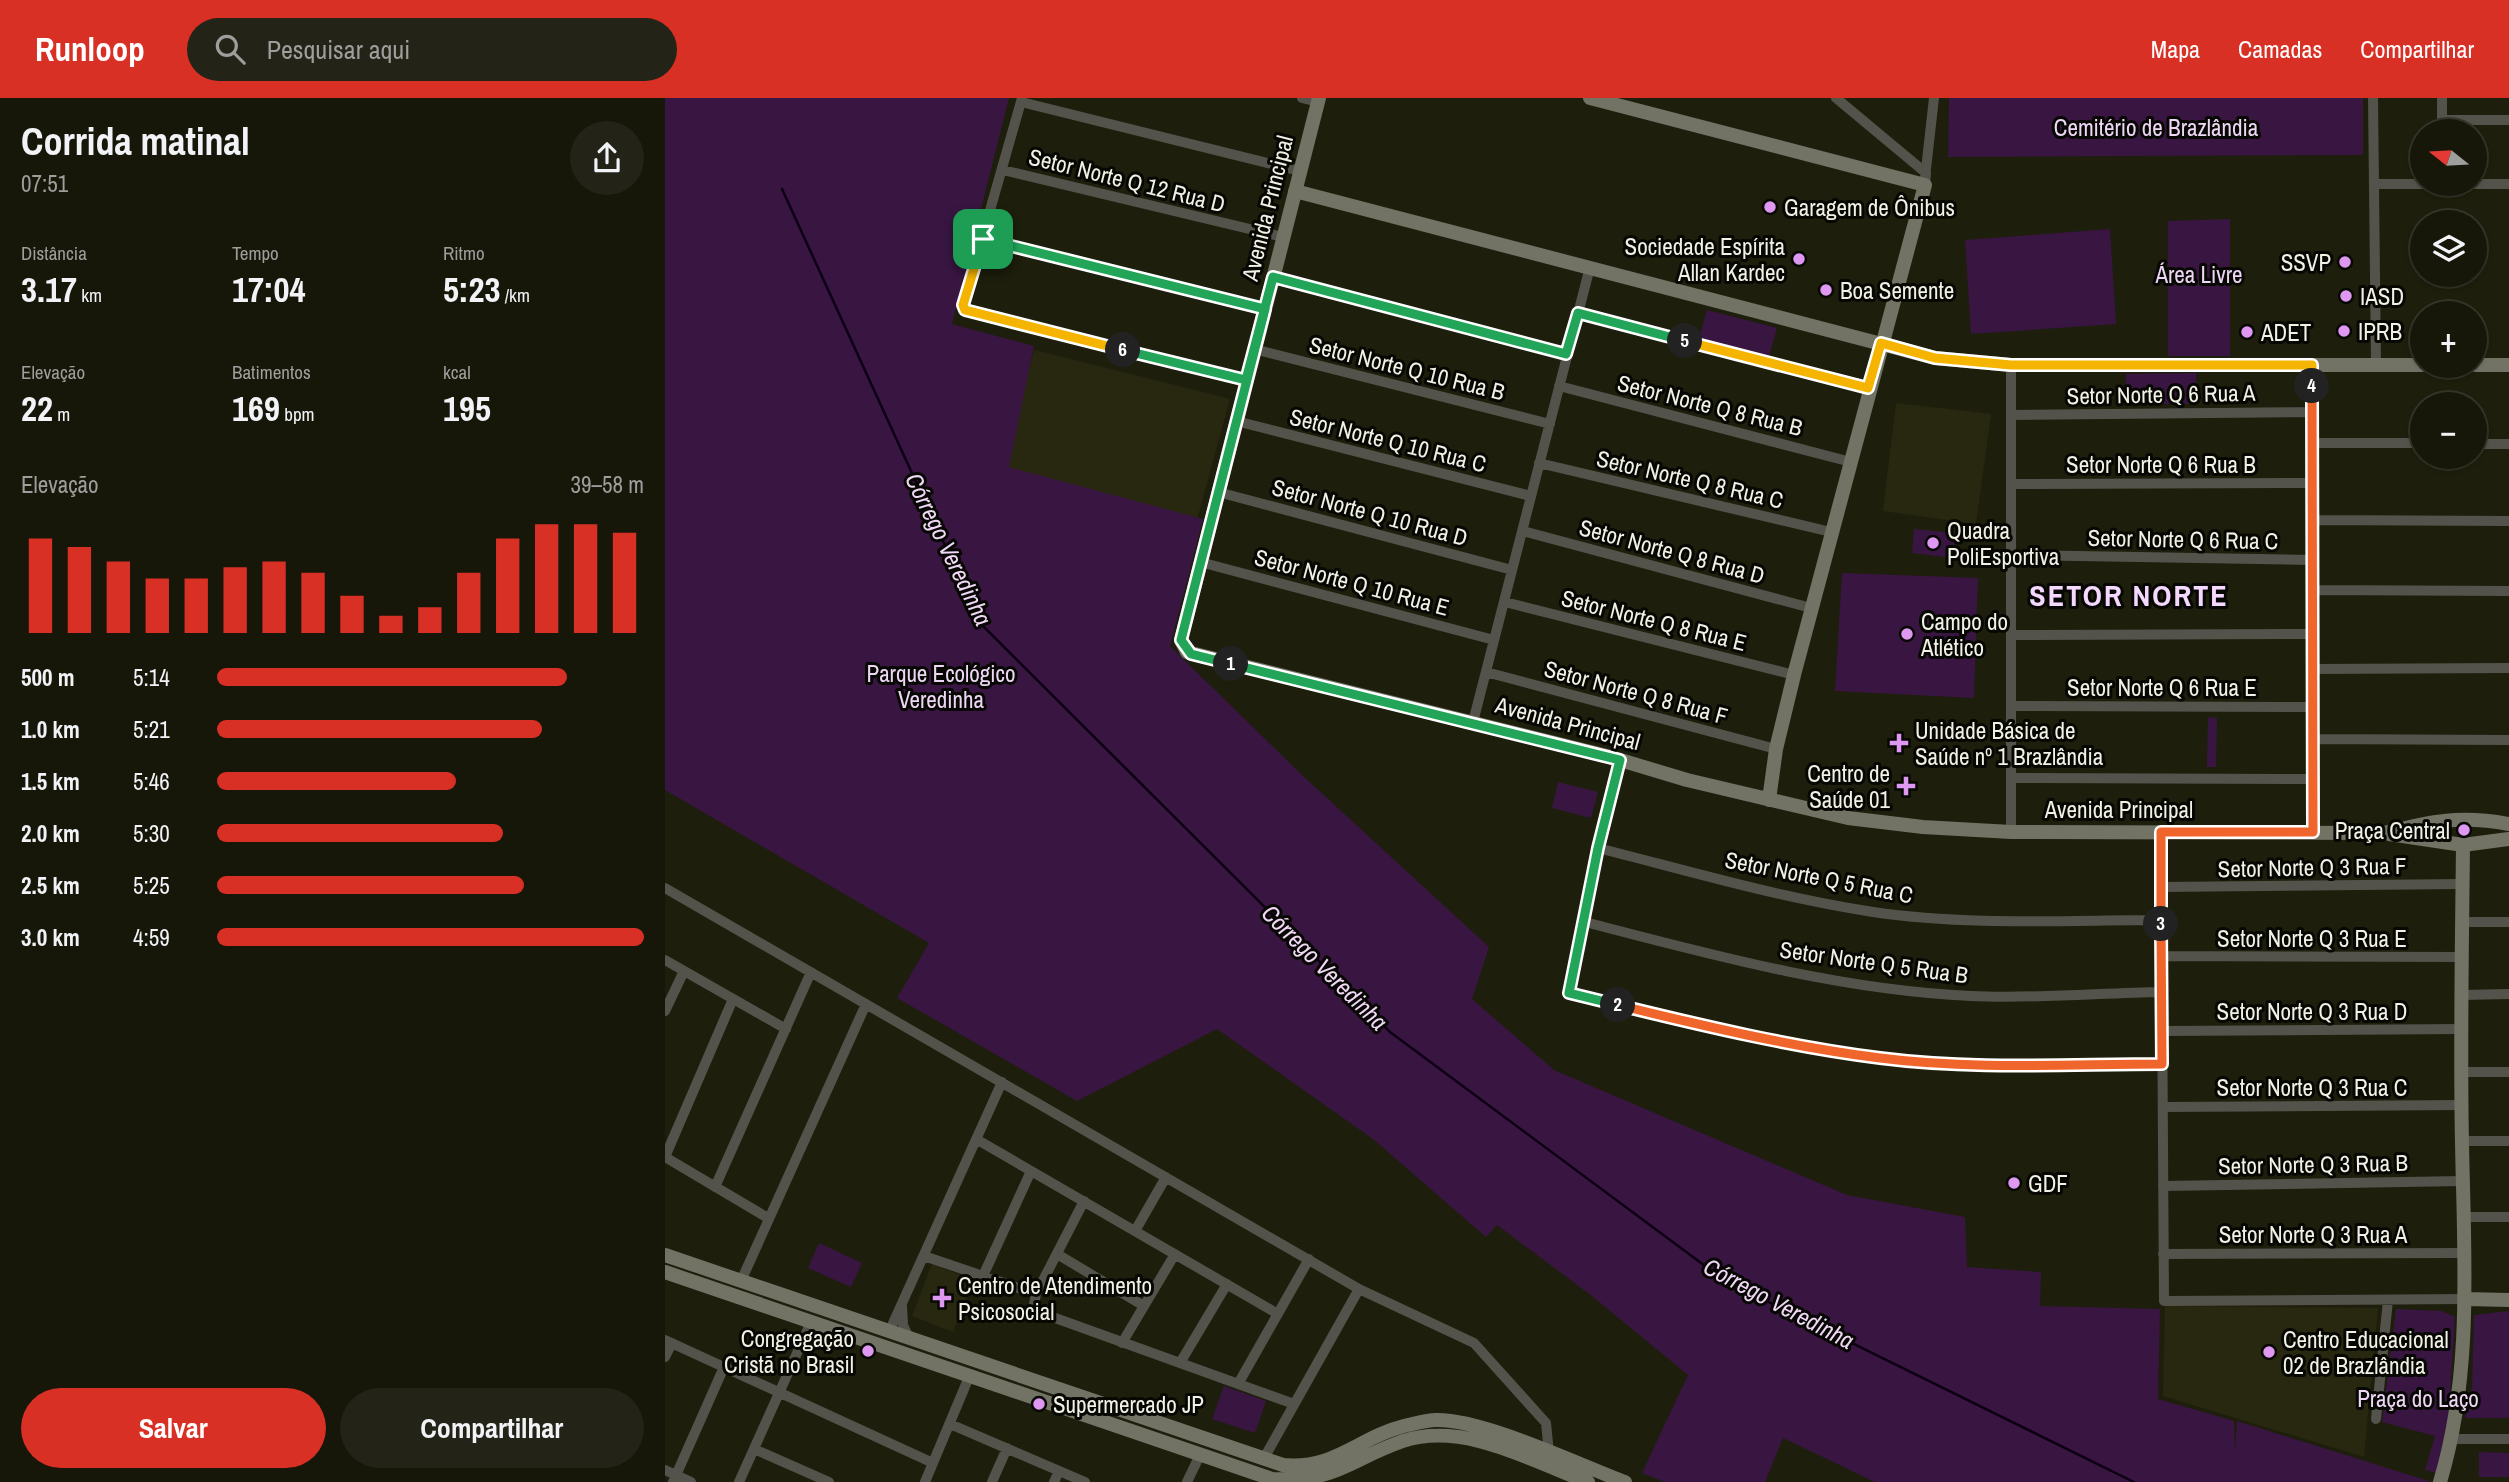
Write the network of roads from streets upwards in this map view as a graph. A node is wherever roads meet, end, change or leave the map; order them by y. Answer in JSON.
{"nodes":[{"id":1,"x":1302,"y":98,"type":"edge"},
{"id":2,"x":1590,"y":98,"type":"edge"},
{"id":3,"x":1836,"y":98,"type":"edge"},
{"id":4,"x":1934,"y":98,"type":"edge"},
{"id":5,"x":2373,"y":98,"type":"edge"},
{"id":6,"x":2442,"y":98,"type":"edge"},
{"id":7,"x":1022,"y":100,"type":"edge"},
{"id":8,"x":1318,"y":100,"type":"edge"},
{"id":9,"x":2442,"y":119,"type":"edge"},
{"id":10,"x":2509,"y":120,"type":"edge"},
{"id":11,"x":2487,"y":122,"type":"edge"},
{"id":12,"x":1003,"y":170,"type":"junction"},
{"id":13,"x":1300,"y":171,"type":"junction"},
{"id":14,"x":2374,"y":184,"type":"junction"},
{"id":15,"x":2410,"y":184,"type":"edge"},
{"id":16,"x":2487,"y":184,"type":"edge"},
{"id":17,"x":2509,"y":184,"type":"edge"},
{"id":18,"x":1925,"y":185,"type":"junction"},
{"id":19,"x":1295,"y":191,"type":"junction"},
{"id":20,"x":1283,"y":237,"type":"junction"},
{"id":21,"x":983,"y":239,"type":"junction"},
{"id":22,"x":1590,"y":267,"type":"junction"},
{"id":23,"x":1273,"y":277,"type":"junction"},
{"id":24,"x":1265,"y":309,"type":"junction"},
{"id":25,"x":1578,"y":313,"type":"junction"},
{"id":26,"x":1881,"y":343,"type":"junction"},
{"id":27,"x":1254,"y":349,"type":"junction"},
{"id":28,"x":1566,"y":354,"type":"junction"},
{"id":29,"x":2011,"y":365,"type":"junction"},
{"id":30,"x":2312,"y":365,"type":"junction"},
{"id":31,"x":2376,"y":365,"type":"junction"},
{"id":32,"x":2410,"y":365,"type":"edge"},
{"id":33,"x":2487,"y":365,"type":"edge"},
{"id":34,"x":2509,"y":365,"type":"edge"},
{"id":35,"x":1246,"y":380,"type":"junction"},
{"id":36,"x":1559,"y":386,"type":"junction"},
{"id":37,"x":1868,"y":388,"type":"junction"},
{"id":38,"x":2312,"y":412,"type":"junction"},
{"id":39,"x":2011,"y":415,"type":"junction"},
{"id":40,"x":1236,"y":421,"type":"junction"},
{"id":41,"x":1550,"y":424,"type":"junction"},
{"id":42,"x":2312,"y":443,"type":"junction"},
{"id":43,"x":2410,"y":443,"type":"edge"},
{"id":44,"x":2487,"y":444,"type":"edge"},
{"id":45,"x":2509,"y":444,"type":"edge"},
{"id":46,"x":1851,"y":461,"type":"junction"},
{"id":47,"x":1539,"y":463,"type":"junction"},
{"id":48,"x":2312,"y":482,"type":"junction"},
{"id":49,"x":2011,"y":484,"type":"junction"},
{"id":50,"x":1218,"y":492,"type":"junction"},
{"id":51,"x":1531,"y":496,"type":"junction"},
{"id":52,"x":2312,"y":520,"type":"junction"},
{"id":53,"x":2509,"y":521,"type":"edge"},
{"id":54,"x":1523,"y":531,"type":"junction"},
{"id":55,"x":1831,"y":532,"type":"junction"},
{"id":56,"x":2011,"y":555,"type":"junction"},
{"id":57,"x":2312,"y":560,"type":"junction"},
{"id":58,"x":1200,"y":562,"type":"junction"},
{"id":59,"x":1512,"y":570,"type":"junction"},
{"id":60,"x":2312,"y":590,"type":"junction"},
{"id":61,"x":2509,"y":591,"type":"edge"},
{"id":62,"x":1505,"y":603,"type":"junction"},
{"id":63,"x":1811,"y":608,"type":"junction"},
{"id":64,"x":2313,"y":634,"type":"junction"},
{"id":65,"x":2011,"y":635,"type":"junction"},
{"id":66,"x":1495,"y":639,"type":"junction"},
{"id":67,"x":2509,"y":668,"type":"edge"},
{"id":68,"x":2313,"y":669,"type":"junction"},
{"id":69,"x":1486,"y":672,"type":"junction"},
{"id":70,"x":1794,"y":675,"type":"junction"},
{"id":71,"x":2011,"y":706,"type":"junction"},
{"id":72,"x":2313,"y":707,"type":"junction"},
{"id":73,"x":1473,"y":722,"type":"junction"},
{"id":74,"x":2313,"y":739,"type":"junction"},
{"id":75,"x":2509,"y":740,"type":"edge"},
{"id":76,"x":1776,"y":749,"type":"junction"},
{"id":77,"x":1620,"y":760,"type":"junction"},
{"id":78,"x":2011,"y":778,"type":"junction"},
{"id":79,"x":2313,"y":779,"type":"junction"},
{"id":80,"x":1769,"y":800,"type":"junction"},
{"id":81,"x":2437,"y":819,"type":"junction"},
{"id":82,"x":2493,"y":821,"type":"junction"},
{"id":83,"x":2509,"y":824,"type":"edge"},
{"id":84,"x":2011,"y":832,"type":"junction"},
{"id":85,"x":2161,"y":832,"type":"junction"},
{"id":86,"x":2313,"y":832,"type":"junction"},
{"id":87,"x":2384,"y":833,"type":"junction"},
{"id":88,"x":2509,"y":839,"type":"edge"},
{"id":89,"x":2494,"y":842,"type":"junction"},
{"id":90,"x":2439,"y":843,"type":"junction"},
{"id":91,"x":2463,"y":845,"type":"junction"},
{"id":92,"x":1598,"y":848,"type":"junction"},
{"id":93,"x":2462,"y":884,"type":"junction"},
{"id":94,"x":2161,"y":887,"type":"junction"},
{"id":95,"x":665,"y":888,"type":"edge"},
{"id":96,"x":2161,"y":920,"type":"junction"},
{"id":97,"x":1585,"y":922,"type":"junction"},
{"id":98,"x":2462,"y":922,"type":"junction"},
{"id":99,"x":2509,"y":922,"type":"edge"},
{"id":100,"x":2162,"y":956,"type":"junction"},
{"id":101,"x":2463,"y":957,"type":"junction"},
{"id":102,"x":665,"y":960,"type":"edge"},
{"id":103,"x":684,"y":971,"type":"junction"},
{"id":104,"x":811,"y":972,"type":"junction"},
{"id":105,"x":2162,"y":992,"type":"junction"},
{"id":106,"x":2509,"y":994,"type":"edge"},
{"id":107,"x":2462,"y":995,"type":"junction"},
{"id":108,"x":733,"y":999,"type":"junction"},
{"id":109,"x":866,"y":1004,"type":"junction"},
{"id":110,"x":665,"y":1011,"type":"edge"},
{"id":111,"x":786,"y":1029,"type":"junction"},
{"id":112,"x":2462,"y":1029,"type":"junction"},
{"id":113,"x":2162,"y":1031,"type":"junction"},
{"id":114,"x":2162,"y":1064,"type":"junction"},
{"id":115,"x":2462,"y":1072,"type":"junction"},
{"id":116,"x":2509,"y":1072,"type":"edge"},
{"id":117,"x":1002,"y":1082,"type":"junction"},
{"id":118,"x":2462,"y":1105,"type":"junction"},
{"id":119,"x":2162,"y":1108,"type":"junction"},
{"id":120,"x":976,"y":1139,"type":"junction"},
{"id":121,"x":2462,"y":1141,"type":"junction"},
{"id":122,"x":2509,"y":1142,"type":"edge"},
{"id":123,"x":665,"y":1157,"type":"edge"},
{"id":124,"x":1031,"y":1171,"type":"junction"},
{"id":125,"x":1166,"y":1177,"type":"junction"},
{"id":126,"x":2463,"y":1181,"type":"junction"},
{"id":127,"x":715,"y":1186,"type":"junction"},
{"id":128,"x":2163,"y":1186,"type":"junction"},
{"id":129,"x":1084,"y":1201,"type":"junction"},
{"id":130,"x":2463,"y":1217,"type":"junction"},
{"id":131,"x":2509,"y":1217,"type":"edge"},
{"id":132,"x":768,"y":1218,"type":"junction"},
{"id":133,"x":1135,"y":1231,"type":"junction"},
{"id":134,"x":2464,"y":1253,"type":"junction"},
{"id":135,"x":1175,"y":1254,"type":"junction"},
{"id":136,"x":2163,"y":1254,"type":"junction"},
{"id":137,"x":1057,"y":1255,"type":"junction"},
{"id":138,"x":924,"y":1256,"type":"junction"},
{"id":139,"x":671,"y":1257,"type":"edge"},
{"id":140,"x":1309,"y":1259,"type":"junction"},
{"id":141,"x":699,"y":1267,"type":"junction"},
{"id":142,"x":667,"y":1273,"type":"edge"},
{"id":143,"x":983,"y":1276,"type":"junction"},
{"id":144,"x":741,"y":1281,"type":"junction"},
{"id":145,"x":694,"y":1282,"type":"junction"},
{"id":146,"x":1227,"y":1284,"type":"junction"},
{"id":147,"x":1359,"y":1289,"type":"junction"},
{"id":148,"x":1036,"y":1294,"type":"junction"},
{"id":149,"x":2465,"y":1299,"type":"junction"},
{"id":150,"x":2388,"y":1300,"type":"junction"},
{"id":151,"x":2509,"y":1300,"type":"edge"},
{"id":152,"x":902,"y":1306,"type":"junction"},
{"id":153,"x":1144,"y":1306,"type":"junction"},
{"id":154,"x":1278,"y":1314,"type":"junction"},
{"id":155,"x":811,"y":1322,"type":"junction"},
{"id":156,"x":889,"y":1332,"type":"junction"},
{"id":157,"x":910,"y":1339,"type":"junction"},
{"id":158,"x":668,"y":1341,"type":"edge"},
{"id":159,"x":1122,"y":1343,"type":"junction"},
{"id":160,"x":665,"y":1357,"type":"edge"},
{"id":161,"x":1180,"y":1363,"type":"junction"},
{"id":162,"x":990,"y":1366,"type":"junction"},
{"id":163,"x":724,"y":1367,"type":"junction"},
{"id":164,"x":976,"y":1380,"type":"junction"},
{"id":165,"x":1238,"y":1384,"type":"junction"},
{"id":166,"x":780,"y":1393,"type":"junction"},
{"id":167,"x":1098,"y":1403,"type":"junction"},
{"id":168,"x":1294,"y":1404,"type":"junction"},
{"id":169,"x":1122,"y":1411,"type":"junction"},
{"id":170,"x":2376,"y":1419,"type":"dead end"},
{"id":171,"x":1091,"y":1420,"type":"junction"},
{"id":172,"x":950,"y":1424,"type":"junction"},
{"id":173,"x":1115,"y":1428,"type":"junction"},
{"id":174,"x":2509,"y":1438,"type":"edge"},
{"id":175,"x":2453,"y":1439,"type":"junction"},
{"id":176,"x":1007,"y":1448,"type":"junction"},
{"id":177,"x":754,"y":1449,"type":"junction"},
{"id":178,"x":1245,"y":1453,"type":"junction"},
{"id":179,"x":1549,"y":1453,"type":"junction"},
{"id":180,"x":1199,"y":1457,"type":"junction"},
{"id":181,"x":1262,"y":1459,"type":"junction"},
{"id":182,"x":933,"y":1463,"type":"junction"},
{"id":183,"x":1238,"y":1469,"type":"junction"},
{"id":184,"x":665,"y":1470,"type":"edge"},
{"id":185,"x":1059,"y":1471,"type":"junction"},
{"id":186,"x":1318,"y":1471,"type":"junction"},
{"id":187,"x":1256,"y":1475,"type":"junction"},
{"id":188,"x":674,"y":1478,"type":"edge"},
{"id":189,"x":810,"y":1478,"type":"edge"},
{"id":190,"x":691,"y":1482,"type":"edge"},
{"id":191,"x":739,"y":1482,"type":"edge"},
{"id":192,"x":828,"y":1482,"type":"edge"},
{"id":193,"x":925,"y":1482,"type":"edge"},
{"id":194,"x":992,"y":1482,"type":"edge"},
{"id":195,"x":1054,"y":1482,"type":"edge"},
{"id":196,"x":1084,"y":1482,"type":"edge"},
{"id":197,"x":1187,"y":1482,"type":"edge"},
{"id":198,"x":1588,"y":1482,"type":"edge"},
{"id":199,"x":1625,"y":1482,"type":"edge"},
{"id":200,"x":2439,"y":1482,"type":"edge"}],
"edges":[{"from":1,"to":8,"type":"street"},
{"from":2,"to":18,"type":"street"},
{"from":3,"to":18,"type":"street"},
{"from":4,"to":18,"type":"street"},
{"from":5,"to":14,"type":"street"},
{"from":6,"to":9,"type":"street"},
{"from":7,"to":12,"type":"street"},
{"from":7,"to":13,"type":"street"},
{"from":8,"to":13,"type":"street","name":"Avenida Principal"},
{"from":10,"to":11,"type":"street"},
{"from":12,"to":20,"type":"street","name":"Setor Norte Q 12 Rua D"},
{"from":12,"to":21,"type":"street"},
{"from":13,"to":19,"type":"street","name":"Avenida Principal"},
{"from":14,"to":15,"type":"street"},
{"from":14,"to":31,"type":"street"},
{"from":16,"to":17,"type":"street"},
{"from":18,"to":26,"type":"street"},
{"from":19,"to":20,"type":"street","name":"Avenida Principal"},
{"from":19,"to":22,"type":"street"},
{"from":20,"to":23,"type":"street","name":"Avenida Principal"},
{"from":21,"to":24,"type":"street"},
{"from":21,"to":35,"type":"street"},
{"from":22,"to":25,"type":"street"},
{"from":22,"to":26,"type":"street"},
{"from":23,"to":24,"type":"street","name":"Avenida Principal"},
{"from":23,"to":28,"type":"street"},
{"from":24,"to":27,"type":"street","name":"Avenida Principal"},
{"from":25,"to":28,"type":"street"},
{"from":25,"to":37,"type":"street"},
{"from":26,"to":29,"type":"street"},
{"from":26,"to":37,"type":"street"},
{"from":27,"to":35,"type":"street","name":"Avenida Principal"},
{"from":27,"to":41,"type":"street","name":"Setor Norte Q 10 Rua B"},
{"from":28,"to":36,"type":"street"},
{"from":29,"to":30,"type":"street"},
{"from":29,"to":39,"type":"street"},
{"from":30,"to":31,"type":"street"},
{"from":30,"to":38,"type":"street"},
{"from":31,"to":32,"type":"street"},
{"from":33,"to":34,"type":"street"},
{"from":35,"to":40,"type":"street","name":"Avenida Principal"},
{"from":36,"to":41,"type":"street"},
{"from":36,"to":46,"type":"street","name":"Setor Norte Q 8 Rua B"},
{"from":37,"to":46,"type":"street"},
{"from":38,"to":39,"type":"street","name":"Setor Norte Q 6 Rua A"},
{"from":38,"to":42,"type":"street"},
{"from":39,"to":49,"type":"street"},
{"from":40,"to":50,"type":"street","name":"Avenida Principal"},
{"from":40,"to":51,"type":"street","name":"Setor Norte Q 10 Rua C"},
{"from":41,"to":47,"type":"street"},
{"from":42,"to":43,"type":"street"},
{"from":42,"to":48,"type":"street"},
{"from":44,"to":45,"type":"street"},
{"from":46,"to":55,"type":"street"},
{"from":47,"to":51,"type":"street"},
{"from":47,"to":55,"type":"street","name":"Setor Norte Q 8 Rua C"},
{"from":48,"to":49,"type":"street","name":"Setor Norte Q 6 Rua B"},
{"from":48,"to":52,"type":"street"},
{"from":49,"to":56,"type":"street"},
{"from":50,"to":58,"type":"street","name":"Avenida Principal"},
{"from":50,"to":59,"type":"street","name":"Setor Norte Q 10 Rua D"},
{"from":51,"to":54,"type":"street"},
{"from":52,"to":53,"type":"street"},
{"from":52,"to":57,"type":"street"},
{"from":54,"to":59,"type":"street"},
{"from":54,"to":63,"type":"street","name":"Setor Norte Q 8 Rua D"},
{"from":55,"to":63,"type":"street"},
{"from":56,"to":57,"type":"street","name":"Setor Norte Q 6 Rua C"},
{"from":56,"to":65,"type":"street"},
{"from":57,"to":60,"type":"street"},
{"from":58,"to":66,"type":"street","name":"Setor Norte Q 10 Rua E"},
{"from":58,"to":73,"type":"street","name":"Avenida Principal"},
{"from":59,"to":62,"type":"street"},
{"from":60,"to":61,"type":"street"},
{"from":60,"to":64,"type":"street"},
{"from":62,"to":66,"type":"street"},
{"from":62,"to":70,"type":"street","name":"Setor Norte Q 8 Rua E"},
{"from":63,"to":70,"type":"street"},
{"from":64,"to":65,"type":"street"},
{"from":64,"to":68,"type":"street"},
{"from":65,"to":71,"type":"street"},
{"from":66,"to":69,"type":"street"},
{"from":67,"to":68,"type":"street"},
{"from":68,"to":72,"type":"street"},
{"from":69,"to":73,"type":"street"},
{"from":69,"to":76,"type":"street","name":"Setor Norte Q 8 Rua F"},
{"from":70,"to":76,"type":"street"},
{"from":71,"to":72,"type":"street","name":"Setor Norte Q 6 Rua E"},
{"from":71,"to":78,"type":"street"},
{"from":72,"to":74,"type":"street"},
{"from":73,"to":77,"type":"street","name":"Avenida Principal"},
{"from":74,"to":75,"type":"street"},
{"from":74,"to":79,"type":"street"},
{"from":76,"to":80,"type":"street"},
{"from":77,"to":80,"type":"street","name":"Avenida Principal"},
{"from":77,"to":92,"type":"street"},
{"from":78,"to":79,"type":"street"},
{"from":78,"to":84,"type":"street"},
{"from":79,"to":86,"type":"street"},
{"from":80,"to":84,"type":"street","name":"Avenida Principal"},
{"from":81,"to":82,"type":"street","name":"Avenida Principal"},
{"from":81,"to":87,"type":"street","name":"Avenida Principal"},
{"from":81,"to":90,"type":"street"},
{"from":82,"to":83,"type":"street","name":"Avenida Principal"},
{"from":82,"to":89,"type":"street"},
{"from":84,"to":85,"type":"street","name":"Avenida Principal"},
{"from":85,"to":86,"type":"street","name":"Avenida Principal"},
{"from":85,"to":94,"type":"street"},
{"from":86,"to":87,"type":"street","name":"Avenida Principal"},
{"from":87,"to":90,"type":"street"},
{"from":88,"to":89,"type":"street"},
{"from":89,"to":91,"type":"street"},
{"from":90,"to":91,"type":"street"},
{"from":91,"to":93,"type":"street"},
{"from":92,"to":96,"type":"street","name":"Setor Norte Q 5 Rua C"},
{"from":92,"to":97,"type":"street"},
{"from":93,"to":94,"type":"street","name":"Setor Norte Q 3 Rua F"},
{"from":93,"to":98,"type":"street"},
{"from":94,"to":96,"type":"street"},
{"from":95,"to":104,"type":"street"},
{"from":96,"to":100,"type":"street"},
{"from":97,"to":105,"type":"street","name":"Setor Norte Q 5 Rua B"},
{"from":97,"to":114,"type":"street"},
{"from":98,"to":99,"type":"street"},
{"from":98,"to":101,"type":"street"},
{"from":100,"to":101,"type":"street","name":"Setor Norte Q 3 Rua E"},
{"from":100,"to":105,"type":"street"},
{"from":101,"to":107,"type":"street"},
{"from":102,"to":103,"type":"street"},
{"from":103,"to":108,"type":"street"},
{"from":103,"to":110,"type":"street"},
{"from":104,"to":109,"type":"street"},
{"from":104,"to":111,"type":"street"},
{"from":105,"to":113,"type":"street"},
{"from":106,"to":107,"type":"street"},
{"from":107,"to":112,"type":"street"},
{"from":108,"to":111,"type":"street"},
{"from":108,"to":123,"type":"street"},
{"from":109,"to":117,"type":"street"},
{"from":109,"to":132,"type":"street"},
{"from":111,"to":127,"type":"street"},
{"from":112,"to":113,"type":"street","name":"Setor Norte Q 3 Rua D"},
{"from":112,"to":115,"type":"street"},
{"from":113,"to":114,"type":"street"},
{"from":114,"to":119,"type":"street"},
{"from":115,"to":116,"type":"street"},
{"from":115,"to":118,"type":"street"},
{"from":117,"to":120,"type":"street"},
{"from":117,"to":125,"type":"street"},
{"from":118,"to":119,"type":"street","name":"Setor Norte Q 3 Rua C"},
{"from":118,"to":121,"type":"street"},
{"from":119,"to":128,"type":"street"},
{"from":120,"to":124,"type":"street"},
{"from":120,"to":138,"type":"street"},
{"from":121,"to":122,"type":"street"},
{"from":121,"to":126,"type":"street"},
{"from":123,"to":127,"type":"street"},
{"from":124,"to":129,"type":"street"},
{"from":124,"to":143,"type":"street"},
{"from":125,"to":133,"type":"street"},
{"from":125,"to":140,"type":"street"},
{"from":126,"to":128,"type":"street","name":"Setor Norte Q 3 Rua B"},
{"from":126,"to":130,"type":"street"},
{"from":127,"to":132,"type":"street"},
{"from":128,"to":136,"type":"street"},
{"from":129,"to":133,"type":"street"},
{"from":129,"to":137,"type":"street"},
{"from":130,"to":131,"type":"street"},
{"from":130,"to":134,"type":"street"},
{"from":132,"to":144,"type":"street"},
{"from":133,"to":135,"type":"street"},
{"from":134,"to":136,"type":"street","name":"Setor Norte Q 3 Rua A"},
{"from":134,"to":149,"type":"street"},
{"from":135,"to":146,"type":"street"},
{"from":135,"to":153,"type":"street"},
{"from":136,"to":150,"type":"street"},
{"from":137,"to":148,"type":"street"},
{"from":137,"to":153,"type":"street"},
{"from":138,"to":143,"type":"street"},
{"from":138,"to":152,"type":"street"},
{"from":139,"to":141,"type":"street"},
{"from":139,"to":142,"type":"street"},
{"from":140,"to":147,"type":"street"},
{"from":140,"to":154,"type":"street"},
{"from":141,"to":144,"type":"street"},
{"from":141,"to":145,"type":"street"},
{"from":142,"to":145,"type":"street"},
{"from":143,"to":148,"type":"street"},
{"from":144,"to":156,"type":"street"},
{"from":145,"to":155,"type":"street"},
{"from":146,"to":154,"type":"street"},
{"from":146,"to":161,"type":"street"},
{"from":147,"to":168,"type":"street"},
{"from":147,"to":179,"type":"street"},
{"from":148,"to":159,"type":"street"},
{"from":149,"to":150,"type":"street"},
{"from":149,"to":151,"type":"street"},
{"from":149,"to":175,"type":"street"},
{"from":150,"to":170,"type":"street"},
{"from":152,"to":156,"type":"street"},
{"from":152,"to":157,"type":"street"},
{"from":153,"to":159,"type":"street"},
{"from":154,"to":165,"type":"street"},
{"from":155,"to":164,"type":"street"},
{"from":155,"to":166,"type":"street"},
{"from":156,"to":157,"type":"street"},
{"from":157,"to":162,"type":"street"},
{"from":158,"to":160,"type":"street"},
{"from":158,"to":163,"type":"street"},
{"from":159,"to":161,"type":"street"},
{"from":161,"to":165,"type":"street"},
{"from":162,"to":164,"type":"street"},
{"from":162,"to":167,"type":"street"},
{"from":163,"to":166,"type":"street"},
{"from":163,"to":188,"type":"street"},
{"from":164,"to":171,"type":"street"},
{"from":164,"to":172,"type":"street"},
{"from":165,"to":168,"type":"street"},
{"from":166,"to":177,"type":"street"},
{"from":166,"to":182,"type":"street"},
{"from":167,"to":169,"type":"street"},
{"from":167,"to":171,"type":"street"},
{"from":168,"to":181,"type":"street"},
{"from":169,"to":173,"type":"street"},
{"from":169,"to":178,"type":"street"},
{"from":171,"to":173,"type":"street"},
{"from":172,"to":176,"type":"street"},
{"from":172,"to":182,"type":"street"},
{"from":173,"to":180,"type":"street"},
{"from":174,"to":175,"type":"street"},
{"from":175,"to":200,"type":"street"},
{"from":176,"to":185,"type":"street"},
{"from":176,"to":194,"type":"street"},
{"from":177,"to":189,"type":"street"},
{"from":177,"to":191,"type":"street"},
{"from":178,"to":181,"type":"street"},
{"from":178,"to":183,"type":"street"},
{"from":179,"to":186,"type":"street"},
{"from":179,"to":199,"type":"street"},
{"from":180,"to":183,"type":"street"},
{"from":180,"to":197,"type":"street"},
{"from":181,"to":186,"type":"street"},
{"from":181,"to":187,"type":"street"},
{"from":182,"to":193,"type":"street"},
{"from":183,"to":187,"type":"street"},
{"from":184,"to":188,"type":"street"},
{"from":185,"to":195,"type":"street"},
{"from":185,"to":196,"type":"street"},
{"from":186,"to":187,"type":"street"},
{"from":186,"to":198,"type":"street"},
{"from":188,"to":190,"type":"street"},
{"from":189,"to":192,"type":"street"}]}
